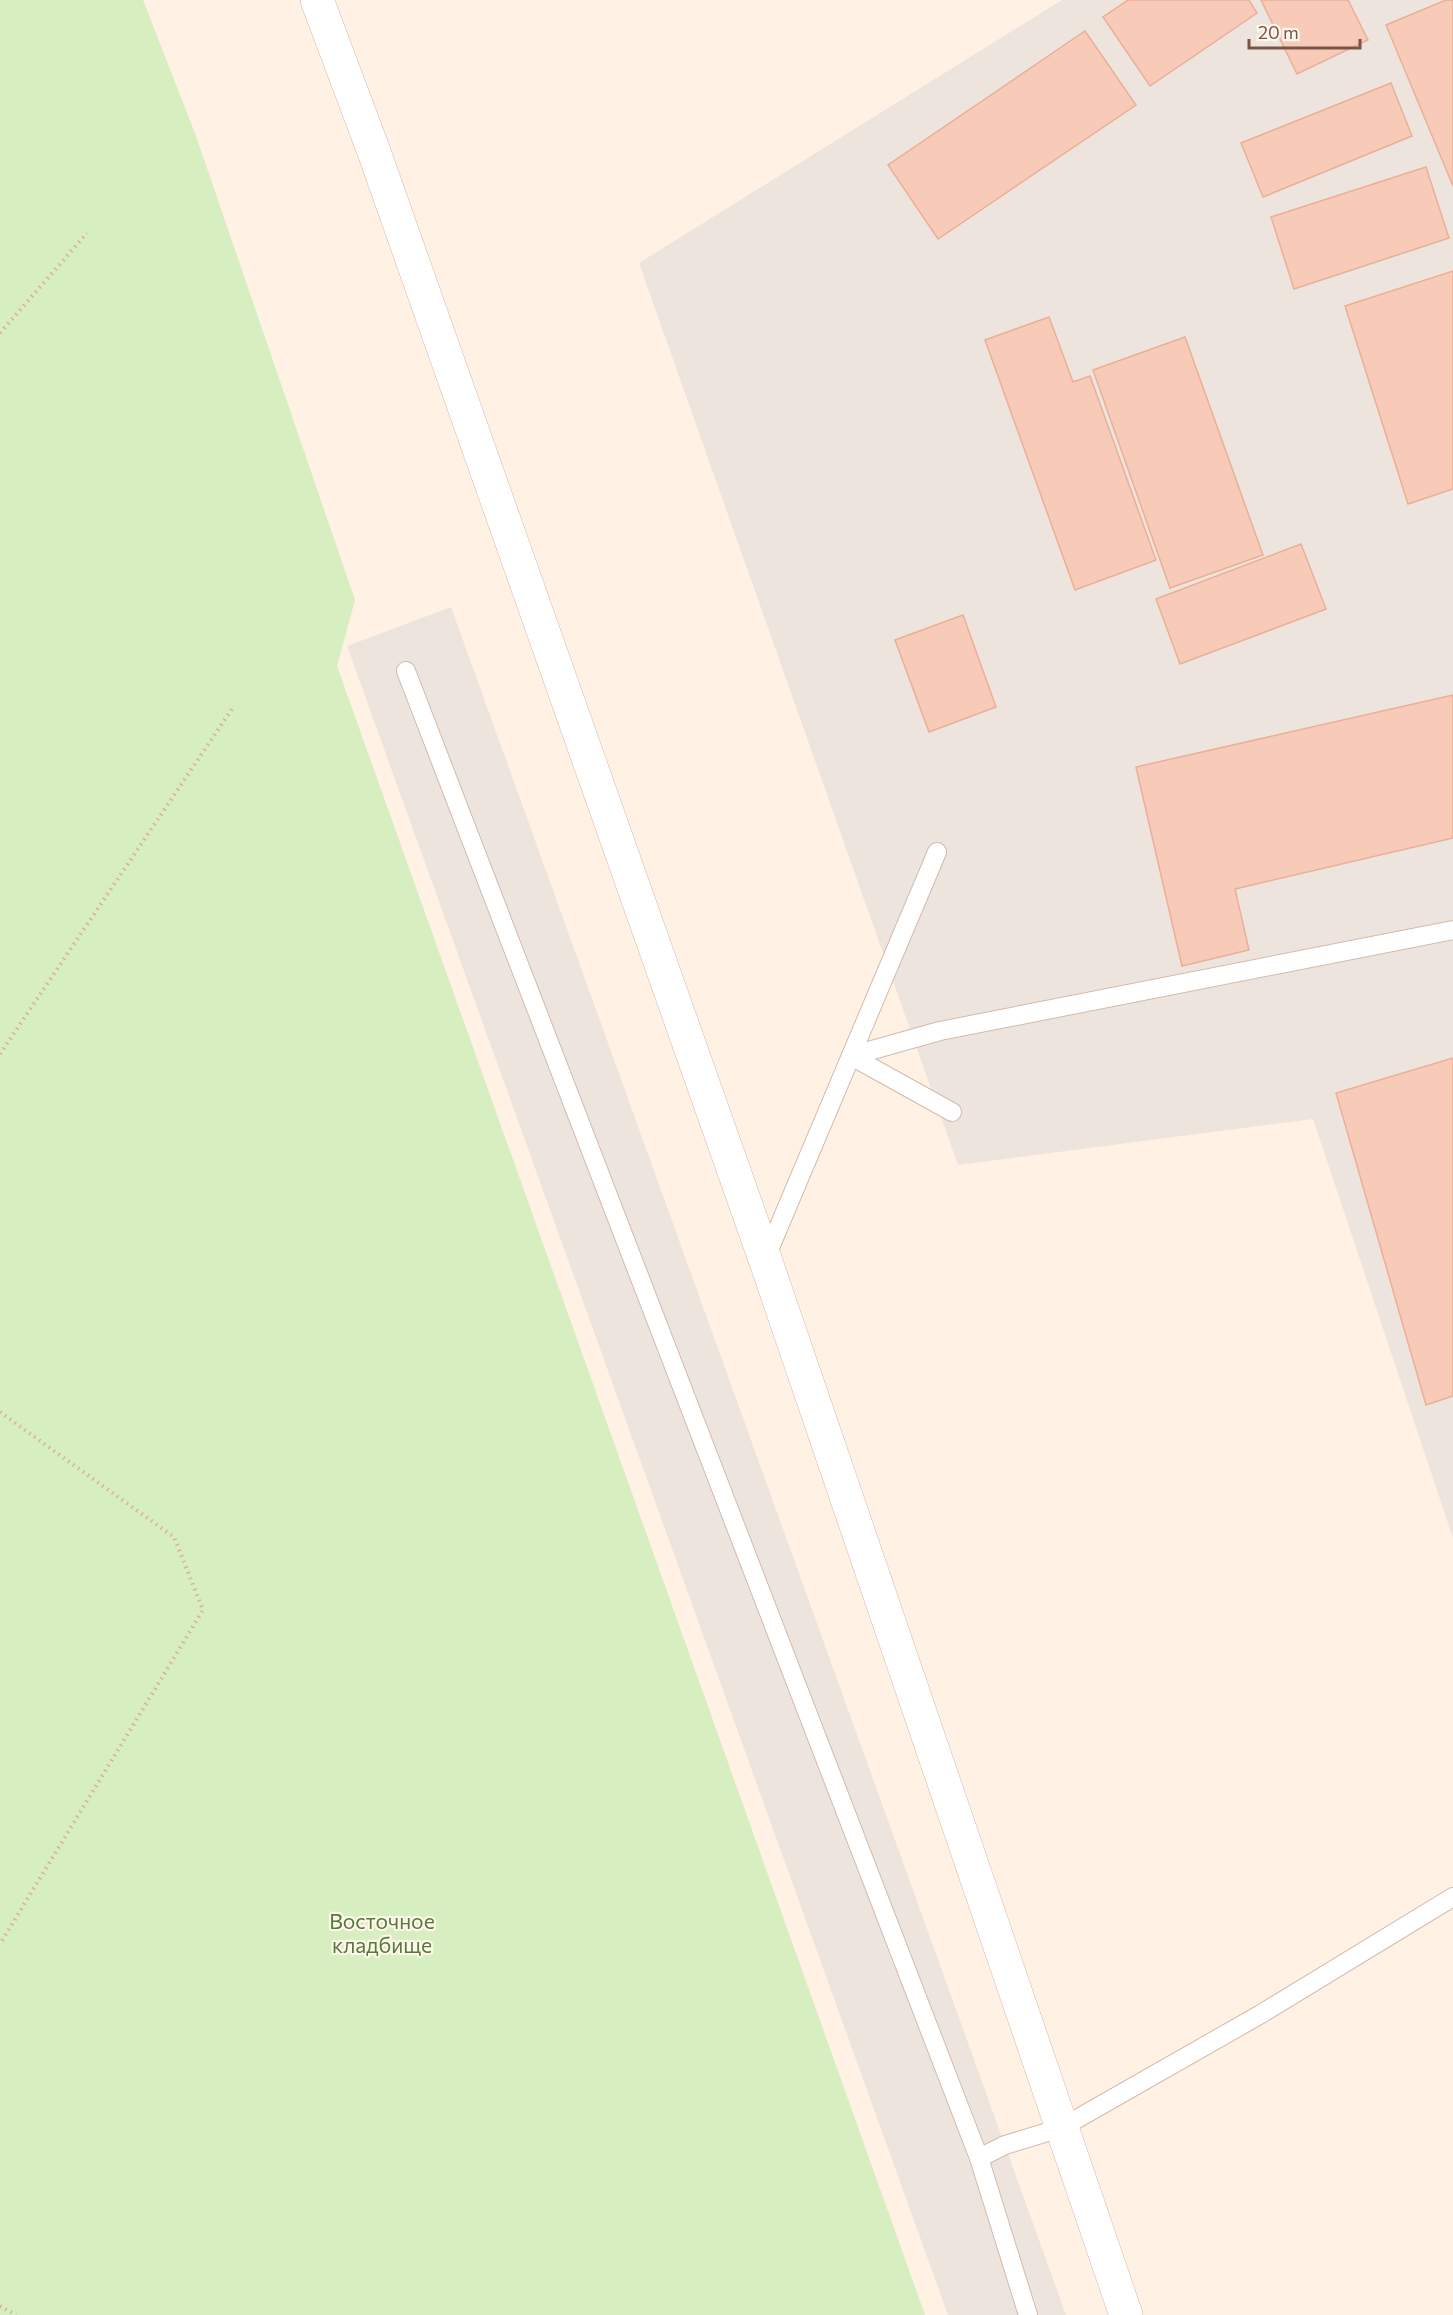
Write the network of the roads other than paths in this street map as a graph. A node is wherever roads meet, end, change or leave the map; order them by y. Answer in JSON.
{"nodes":[{"id":1,"x":317,"y":0,"type":"edge"},
{"id":2,"x":406,"y":671,"type":"dead end"},
{"id":3,"x":937,"y":852,"type":"dead end"},
{"id":4,"x":1453,"y":930,"type":"edge"},
{"id":5,"x":851,"y":1056,"type":"junction"},
{"id":6,"x":952,"y":1112,"type":"dead end"},
{"id":7,"x":765,"y":1259,"type":"junction"},
{"id":8,"x":1453,"y":1897,"type":"edge"},
{"id":9,"x":1061,"y":2128,"type":"junction"},
{"id":10,"x":979,"y":2158,"type":"junction"},
{"id":11,"x":1028,"y":2315,"type":"edge"},
{"id":12,"x":1126,"y":2315,"type":"edge"}],
"edges":[{"from":1,"to":7,"type":"street"},
{"from":2,"to":10,"type":"lane"},
{"from":3,"to":5,"type":"lane"},
{"from":4,"to":5,"type":"lane"},
{"from":5,"to":6,"type":"lane"},
{"from":5,"to":7,"type":"lane"},
{"from":7,"to":9,"type":"street"},
{"from":8,"to":9,"type":"lane"},
{"from":9,"to":10,"type":"lane"},
{"from":9,"to":12,"type":"street"},
{"from":10,"to":11,"type":"lane"}]}
